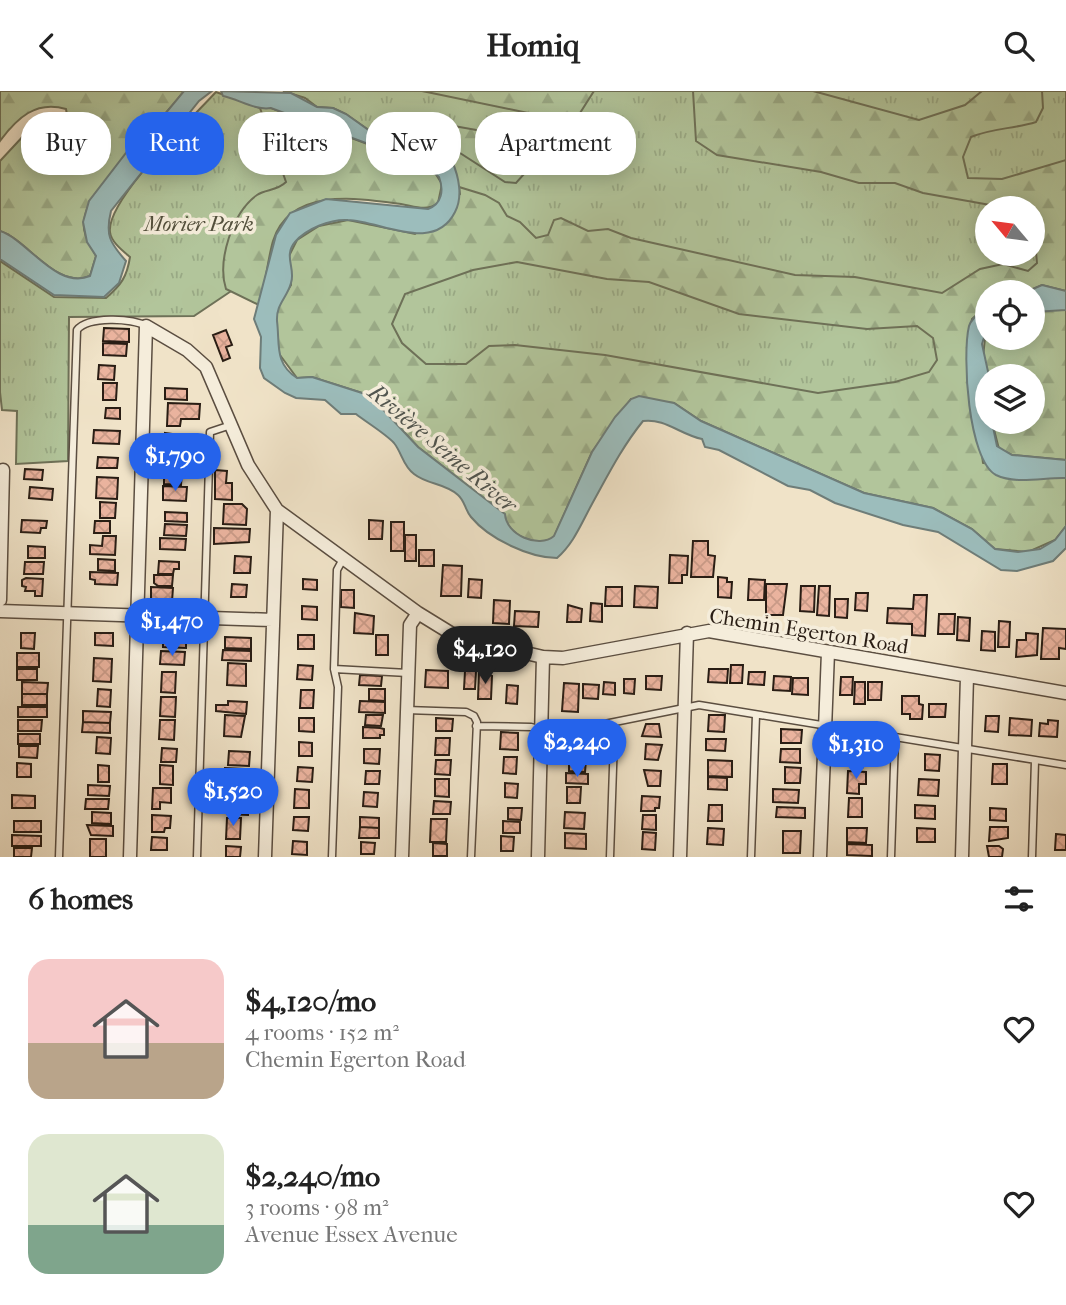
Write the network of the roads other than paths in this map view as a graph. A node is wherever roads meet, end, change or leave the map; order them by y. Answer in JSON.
{"nodes":[{"id":1,"x":146,"y":326,"type":"junction"},
{"id":2,"x":231,"y":425,"type":"junction"},
{"id":3,"x":3,"y":470,"type":"dead end"},
{"id":4,"x":277,"y":510,"type":"junction"},
{"id":5,"x":343,"y":559,"type":"junction"},
{"id":6,"x":0,"y":600,"type":"edge"},
{"id":7,"x":0,"y":611,"type":"edge"},
{"id":8,"x":67,"y":613,"type":"junction"},
{"id":9,"x":418,"y":613,"type":"junction"},
{"id":10,"x":136,"y":616,"type":"junction"},
{"id":11,"x":204,"y":618,"type":"junction"},
{"id":12,"x":274,"y":620,"type":"junction"},
{"id":13,"x":687,"y":633,"type":"junction"},
{"id":14,"x":828,"y":652,"type":"junction"},
{"id":15,"x":543,"y":657,"type":"junction"},
{"id":16,"x":334,"y":670,"type":"junction"},
{"id":17,"x":408,"y":673,"type":"junction"},
{"id":18,"x":967,"y":676,"type":"junction"},
{"id":19,"x":1066,"y":692,"type":"edge"},
{"id":20,"x":684,"y":709,"type":"junction"},
{"id":21,"x":407,"y":710,"type":"junction"},
{"id":22,"x":756,"y":715,"type":"junction"},
{"id":23,"x":612,"y":723,"type":"junction"},
{"id":24,"x":476,"y":726,"type":"junction"},
{"id":25,"x":825,"y":726,"type":"junction"},
{"id":26,"x":542,"y":731,"type":"junction"},
{"id":27,"x":895,"y":737,"type":"junction"},
{"id":28,"x":966,"y":749,"type":"junction"},
{"id":29,"x":1035,"y":761,"type":"junction"},
{"id":30,"x":1066,"y":765,"type":"edge"},
{"id":31,"x":59,"y":857,"type":"edge"},
{"id":32,"x":130,"y":857,"type":"edge"},
{"id":33,"x":197,"y":857,"type":"edge"},
{"id":34,"x":265,"y":857,"type":"edge"},
{"id":35,"x":332,"y":857,"type":"edge"},
{"id":36,"x":402,"y":857,"type":"edge"},
{"id":37,"x":471,"y":857,"type":"edge"},
{"id":38,"x":538,"y":857,"type":"edge"},
{"id":39,"x":610,"y":857,"type":"edge"},
{"id":40,"x":680,"y":857,"type":"edge"},
{"id":41,"x":751,"y":857,"type":"edge"},
{"id":42,"x":820,"y":857,"type":"edge"},
{"id":43,"x":891,"y":857,"type":"edge"},
{"id":44,"x":962,"y":857,"type":"edge"},
{"id":45,"x":1032,"y":857,"type":"edge"}],
"edges":[{"from":1,"to":2,"type":"street","name":"Chemin Egerton Road"},
{"from":1,"to":8,"type":"lane"},
{"from":1,"to":10,"type":"street"},
{"from":2,"to":4,"type":"street","name":"Chemin Egerton Road"},
{"from":2,"to":11,"type":"lane"},
{"from":3,"to":6,"type":"street"},
{"from":4,"to":5,"type":"street","name":"Chemin Egerton Road"},
{"from":4,"to":12,"type":"street"},
{"from":5,"to":9,"type":"street","name":"Chemin Egerton Road"},
{"from":5,"to":16,"type":"lane"},
{"from":7,"to":8,"type":"street"},
{"from":8,"to":10,"type":"street"},
{"from":8,"to":31,"type":"lane"},
{"from":9,"to":15,"type":"street","name":"Chemin Egerton Road"},
{"from":9,"to":17,"type":"street"},
{"from":10,"to":11,"type":"street"},
{"from":10,"to":32,"type":"street"},
{"from":11,"to":12,"type":"street"},
{"from":11,"to":33,"type":"lane"},
{"from":12,"to":34,"type":"street"},
{"from":13,"to":14,"type":"street","name":"Chemin Egerton Road"},
{"from":13,"to":15,"type":"street","name":"Chemin Egerton Road"},
{"from":13,"to":20,"type":"street"},
{"from":14,"to":18,"type":"street","name":"Chemin Egerton Road"},
{"from":14,"to":25,"type":"street"},
{"from":15,"to":26,"type":"street"},
{"from":16,"to":17,"type":"lane"},
{"from":16,"to":35,"type":"lane"},
{"from":17,"to":21,"type":"street"},
{"from":18,"to":19,"type":"street","name":"Chemin Egerton Road"},
{"from":18,"to":28,"type":"street"},
{"from":20,"to":22,"type":"lane"},
{"from":20,"to":23,"type":"lane"},
{"from":20,"to":40,"type":"street"},
{"from":21,"to":24,"type":"lane"},
{"from":21,"to":36,"type":"street"},
{"from":22,"to":25,"type":"lane"},
{"from":22,"to":41,"type":"lane"},
{"from":23,"to":26,"type":"lane"},
{"from":23,"to":39,"type":"lane"},
{"from":24,"to":26,"type":"lane"},
{"from":24,"to":37,"type":"lane"},
{"from":25,"to":27,"type":"lane"},
{"from":25,"to":42,"type":"street"},
{"from":26,"to":38,"type":"street"},
{"from":27,"to":28,"type":"lane"},
{"from":27,"to":43,"type":"lane"},
{"from":28,"to":29,"type":"lane"},
{"from":28,"to":44,"type":"street"},
{"from":29,"to":30,"type":"lane"},
{"from":29,"to":45,"type":"lane"}]}
